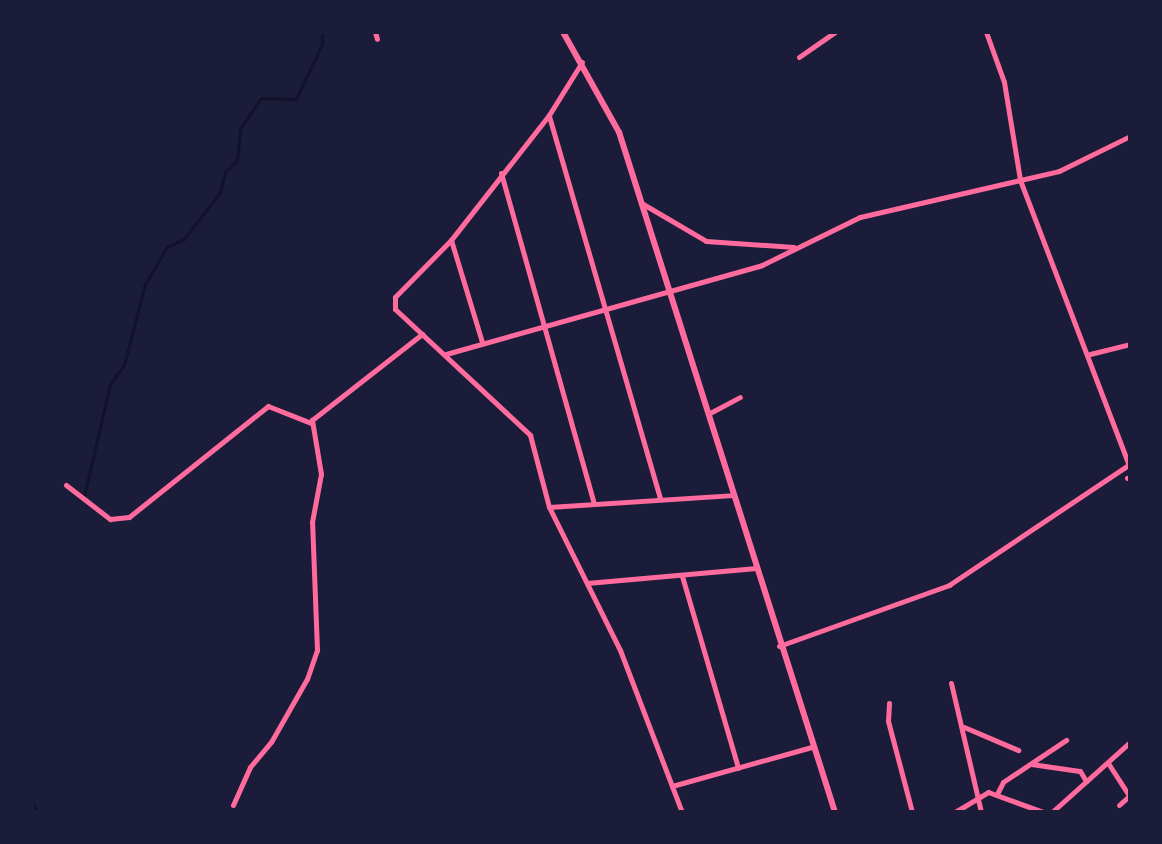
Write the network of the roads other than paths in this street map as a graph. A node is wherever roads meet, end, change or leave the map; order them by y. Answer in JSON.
{"nodes":[{"id":1,"x":563,"y":32,"type":"edge"},
{"id":2,"x":835,"y":32,"type":"edge"},
{"id":3,"x":986,"y":32,"type":"edge"},
{"id":4,"x":799,"y":57,"type":"dead end"},
{"id":5,"x":582,"y":62,"type":"junction"},
{"id":6,"x":549,"y":115,"type":"junction"},
{"id":7,"x":1130,"y":136,"type":"edge"},
{"id":8,"x":501,"y":173,"type":"junction"},
{"id":9,"x":1020,"y":180,"type":"junction"},
{"id":10,"x":642,"y":204,"type":"junction"},
{"id":11,"x":451,"y":240,"type":"junction"},
{"id":12,"x":794,"y":247,"type":"junction"},
{"id":13,"x":669,"y":290,"type":"junction"},
{"id":14,"x":606,"y":306,"type":"junction"},
{"id":15,"x":545,"y":325,"type":"junction"},
{"id":16,"x":422,"y":334,"type":"junction"},
{"id":17,"x":482,"y":342,"type":"junction"},
{"id":18,"x":1130,"y":344,"type":"edge"},
{"id":19,"x":1090,"y":354,"type":"junction"},
{"id":20,"x":445,"y":355,"type":"junction"},
{"id":21,"x":740,"y":397,"type":"dead end"},
{"id":22,"x":707,"y":415,"type":"junction"},
{"id":23,"x":311,"y":423,"type":"junction"},
{"id":24,"x":1129,"y":466,"type":"edge"},
{"id":25,"x":66,"y":485,"type":"dead end"},
{"id":26,"x":733,"y":495,"type":"junction"},
{"id":27,"x":660,"y":498,"type":"junction"},
{"id":28,"x":593,"y":501,"type":"junction"},
{"id":29,"x":549,"y":507,"type":"junction"},
{"id":30,"x":756,"y":568,"type":"junction"},
{"id":31,"x":682,"y":576,"type":"junction"},
{"id":32,"x":587,"y":583,"type":"junction"},
{"id":33,"x":779,"y":646,"type":"junction"},
{"id":34,"x":951,"y":683,"type":"dead end"},
{"id":35,"x":889,"y":703,"type":"dead end"},
{"id":36,"x":964,"y":727,"type":"junction"},
{"id":37,"x":1066,"y":740,"type":"dead end"},
{"id":38,"x":1130,"y":742,"type":"edge"},
{"id":39,"x":812,"y":747,"type":"junction"},
{"id":40,"x":1018,"y":750,"type":"dead end"},
{"id":41,"x":1108,"y":763,"type":"junction"},
{"id":42,"x":1030,"y":764,"type":"junction"},
{"id":43,"x":738,"y":768,"type":"junction"},
{"id":44,"x":1086,"y":782,"type":"junction"},
{"id":45,"x":672,"y":786,"type":"junction"},
{"id":46,"x":998,"y":792,"type":"junction"},
{"id":47,"x":980,"y":795,"type":"junction"},
{"id":48,"x":1130,"y":797,"type":"edge"},
{"id":49,"x":233,"y":805,"type":"dead end"},
{"id":50,"x":1119,"y":805,"type":"dead end"},
{"id":51,"x":682,"y":812,"type":"edge"},
{"id":52,"x":835,"y":812,"type":"edge"},
{"id":53,"x":912,"y":812,"type":"edge"},
{"id":54,"x":955,"y":812,"type":"edge"},
{"id":55,"x":981,"y":812,"type":"edge"},
{"id":56,"x":1043,"y":812,"type":"edge"},
{"id":57,"x":1052,"y":812,"type":"edge"}],
"edges":[{"from":1,"to":5,"type":"street"},
{"from":2,"to":4,"type":"street"},
{"from":3,"to":9,"type":"street"},
{"from":5,"to":6,"type":"street"},
{"from":5,"to":10,"type":"street"},
{"from":6,"to":8,"type":"street"},
{"from":6,"to":14,"type":"street"},
{"from":7,"to":9,"type":"street"},
{"from":8,"to":11,"type":"street"},
{"from":8,"to":15,"type":"street"},
{"from":9,"to":12,"type":"street"},
{"from":9,"to":19,"type":"street"},
{"from":10,"to":12,"type":"street"},
{"from":10,"to":13,"type":"street"},
{"from":11,"to":16,"type":"street"},
{"from":11,"to":17,"type":"street"},
{"from":12,"to":13,"type":"street"},
{"from":13,"to":14,"type":"street"},
{"from":13,"to":22,"type":"street"},
{"from":14,"to":15,"type":"street"},
{"from":14,"to":27,"type":"street"},
{"from":15,"to":17,"type":"street"},
{"from":15,"to":28,"type":"street"},
{"from":16,"to":20,"type":"street"},
{"from":16,"to":23,"type":"street"},
{"from":17,"to":20,"type":"street"},
{"from":18,"to":19,"type":"street"},
{"from":19,"to":24,"type":"street"},
{"from":20,"to":29,"type":"street"},
{"from":21,"to":22,"type":"street"},
{"from":22,"to":26,"type":"street"},
{"from":23,"to":25,"type":"street"},
{"from":23,"to":49,"type":"street"},
{"from":24,"to":33,"type":"street"},
{"from":26,"to":27,"type":"street"},
{"from":26,"to":30,"type":"street"},
{"from":27,"to":28,"type":"street"},
{"from":28,"to":29,"type":"street"},
{"from":29,"to":32,"type":"street"},
{"from":30,"to":31,"type":"street"},
{"from":30,"to":33,"type":"street"},
{"from":31,"to":32,"type":"street"},
{"from":31,"to":43,"type":"street"},
{"from":32,"to":45,"type":"street"},
{"from":33,"to":39,"type":"street"},
{"from":34,"to":36,"type":"street"},
{"from":35,"to":53,"type":"street"},
{"from":36,"to":40,"type":"street"},
{"from":36,"to":47,"type":"street"},
{"from":37,"to":42,"type":"street"},
{"from":38,"to":41,"type":"street"},
{"from":39,"to":43,"type":"street"},
{"from":39,"to":52,"type":"street"},
{"from":41,"to":44,"type":"street"},
{"from":41,"to":48,"type":"street"},
{"from":42,"to":44,"type":"street"},
{"from":42,"to":46,"type":"street"},
{"from":43,"to":45,"type":"street"},
{"from":44,"to":57,"type":"street"},
{"from":45,"to":51,"type":"street"},
{"from":46,"to":47,"type":"street"},
{"from":46,"to":56,"type":"street"},
{"from":47,"to":54,"type":"street"},
{"from":47,"to":55,"type":"street"},
{"from":48,"to":50,"type":"street"}]}
